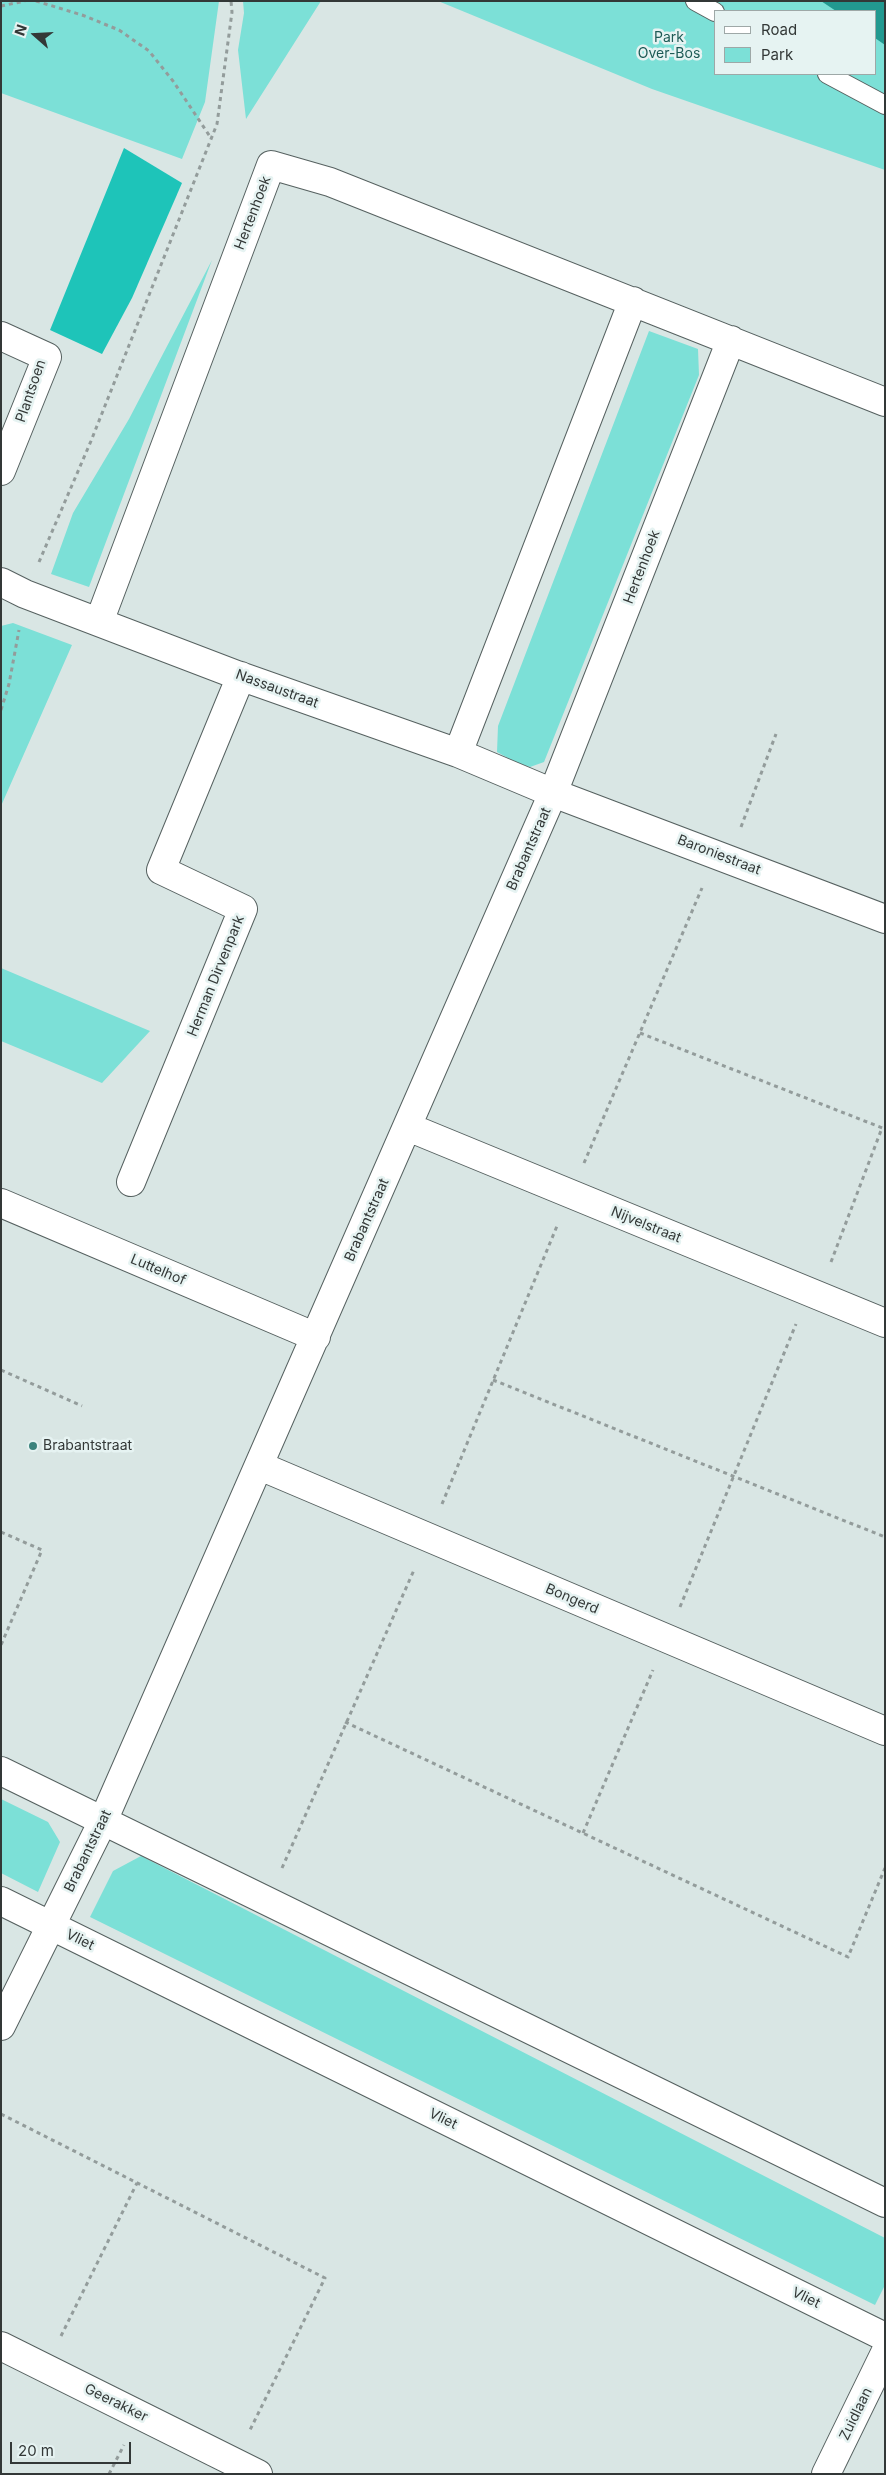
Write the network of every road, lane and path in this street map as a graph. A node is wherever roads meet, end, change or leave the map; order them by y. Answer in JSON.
{"nodes":[{"id":1,"x":25,"y":1,"type":"edge"},
{"id":2,"x":36,"y":1,"type":"edge"},
{"id":3,"x":232,"y":1,"type":"edge"},
{"id":4,"x":695,"y":1,"type":"edge"},
{"id":5,"x":1,"y":6,"type":"edge"},
{"id":6,"x":714,"y":11,"type":"edge"},
{"id":7,"x":829,"y":75,"type":"edge"},
{"id":8,"x":885,"y":105,"type":"edge"},
{"id":9,"x":212,"y":139,"type":"junction"},
{"id":10,"x":632,"y":301,"type":"junction"},
{"id":11,"x":1,"y":336,"type":"edge"},
{"id":12,"x":731,"y":340,"type":"junction"},
{"id":13,"x":885,"y":402,"type":"edge"},
{"id":14,"x":1,"y":471,"type":"edge"},
{"id":15,"x":1,"y":582,"type":"edge"},
{"id":16,"x":25,"y":594,"type":"junction"},
{"id":17,"x":99,"y":622,"type":"junction"},
{"id":18,"x":241,"y":676,"type":"junction"},
{"id":19,"x":1,"y":710,"type":"edge"},
{"id":20,"x":776,"y":734,"type":"dead end"},
{"id":21,"x":458,"y":753,"type":"junction"},
{"id":22,"x":553,"y":793,"type":"junction"},
{"id":23,"x":722,"y":856,"type":"junction"},
{"id":24,"x":885,"y":919,"type":"edge"},
{"id":25,"x":640,"y":1033,"type":"junction"},
{"id":26,"x":408,"y":1127,"type":"junction"},
{"id":27,"x":884,"y":1129,"type":"edge"},
{"id":28,"x":132,"y":1182,"type":"dead end"},
{"id":29,"x":570,"y":1195,"type":"junction"},
{"id":30,"x":1,"y":1203,"type":"edge"},
{"id":31,"x":814,"y":1294,"type":"junction"},
{"id":32,"x":885,"y":1323,"type":"edge"},
{"id":33,"x":316,"y":1337,"type":"junction"},
{"id":34,"x":1,"y":1370,"type":"edge"},
{"id":35,"x":493,"y":1380,"type":"junction"},
{"id":36,"x":82,"y":1406,"type":"dead end"},
{"id":37,"x":260,"y":1466,"type":"junction"},
{"id":38,"x":733,"y":1478,"type":"junction"},
{"id":39,"x":1,"y":1532,"type":"edge"},
{"id":40,"x":885,"y":1537,"type":"edge"},
{"id":41,"x":428,"y":1538,"type":"junction"},
{"id":42,"x":667,"y":1639,"type":"junction"},
{"id":43,"x":1,"y":1645,"type":"edge"},
{"id":44,"x":345,"y":1722,"type":"junction"},
{"id":45,"x":885,"y":1731,"type":"edge"},
{"id":46,"x":1,"y":1771,"type":"edge"},
{"id":47,"x":103,"y":1821,"type":"junction"},
{"id":48,"x":583,"y":1833,"type":"junction"},
{"id":49,"x":885,"y":1868,"type":"edge"},
{"id":50,"x":1,"y":1901,"type":"edge"},
{"id":51,"x":268,"y":1901,"type":"junction"},
{"id":52,"x":51,"y":1926,"type":"junction"},
{"id":53,"x":1,"y":2026,"type":"edge"},
{"id":54,"x":1,"y":2114,"type":"edge"},
{"id":55,"x":138,"y":2183,"type":"junction"},
{"id":56,"x":885,"y":2203,"type":"edge"},
{"id":57,"x":885,"y":2337,"type":"edge"},
{"id":58,"x":1,"y":2346,"type":"edge"},
{"id":59,"x":885,"y":2353,"type":"edge"},
{"id":60,"x":45,"y":2368,"type":"junction"},
{"id":61,"x":234,"y":2462,"type":"junction"},
{"id":62,"x":258,"y":2474,"type":"edge"},
{"id":63,"x":826,"y":2474,"type":"edge"}],
"edges":[{"from":1,"to":5,"type":"path"},
{"from":2,"to":9,"type":"path"},
{"from":3,"to":9,"type":"path"},
{"from":4,"to":6,"type":"lane"},
{"from":7,"to":8,"type":"lane"},
{"from":9,"to":16,"type":"path"},
{"from":10,"to":12,"type":"street","name":"Hertenhoek"},
{"from":10,"to":17,"type":"street","name":"Hertenhoek"},
{"from":10,"to":21,"type":"street"},
{"from":11,"to":14,"type":"street","name":"Plantsoen"},
{"from":12,"to":13,"type":"street","name":"Hertenhoek"},
{"from":12,"to":22,"type":"street","name":"Hertenhoek"},
{"from":15,"to":16,"type":"street","name":"Nassaustraat"},
{"from":16,"to":17,"type":"street","name":"Nassaustraat"},
{"from":16,"to":19,"type":"path"},
{"from":17,"to":18,"type":"street","name":"Nassaustraat"},
{"from":18,"to":21,"type":"street","name":"Nassaustraat"},
{"from":18,"to":28,"type":"street","name":"Herman Dirvenpark"},
{"from":20,"to":23,"type":"path"},
{"from":21,"to":22,"type":"street","name":"Nassaustraat"},
{"from":22,"to":23,"type":"street","name":"Baroniestraat"},
{"from":22,"to":26,"type":"street","name":"Brabantstraat"},
{"from":23,"to":24,"type":"street","name":"Baroniestraat"},
{"from":23,"to":25,"type":"path"},
{"from":25,"to":27,"type":"path"},
{"from":25,"to":29,"type":"path"},
{"from":26,"to":29,"type":"street","name":"Nijvelstraat"},
{"from":26,"to":33,"type":"street","name":"Brabantstraat"},
{"from":27,"to":31,"type":"path"},
{"from":29,"to":31,"type":"street","name":"Nijvelstraat"},
{"from":29,"to":35,"type":"path"},
{"from":30,"to":33,"type":"street","name":"Luttelhof"},
{"from":31,"to":32,"type":"street","name":"Nijvelstraat"},
{"from":31,"to":38,"type":"path"},
{"from":33,"to":37,"type":"street","name":"Brabantstraat"},
{"from":34,"to":36,"type":"path"},
{"from":35,"to":38,"type":"path"},
{"from":35,"to":41,"type":"path"},
{"from":37,"to":41,"type":"street","name":"Bongerd"},
{"from":37,"to":47,"type":"street","name":"Brabantstraat"},
{"from":38,"to":40,"type":"path"},
{"from":38,"to":42,"type":"path"},
{"from":39,"to":43,"type":"path"},
{"from":41,"to":42,"type":"street","name":"Bongerd"},
{"from":41,"to":44,"type":"path"},
{"from":42,"to":45,"type":"street","name":"Bongerd"},
{"from":42,"to":48,"type":"path"},
{"from":44,"to":48,"type":"path"},
{"from":44,"to":51,"type":"path"},
{"from":46,"to":47,"type":"street"},
{"from":47,"to":51,"type":"street"},
{"from":47,"to":52,"type":"street","name":"Brabantstraat"},
{"from":48,"to":49,"type":"path"},
{"from":50,"to":52,"type":"street","name":"Vliet"},
{"from":51,"to":56,"type":"street"},
{"from":52,"to":53,"type":"street","name":"Brabantstraat"},
{"from":52,"to":57,"type":"street","name":"Vliet"},
{"from":54,"to":55,"type":"path"},
{"from":55,"to":60,"type":"path"},
{"from":55,"to":61,"type":"path"},
{"from":58,"to":60,"type":"street","name":"Geerakker"},
{"from":59,"to":63,"type":"street","name":"Zuidlaan"},
{"from":60,"to":61,"type":"street","name":"Geerakker"},
{"from":61,"to":62,"type":"street","name":"Geerakker"}]}
